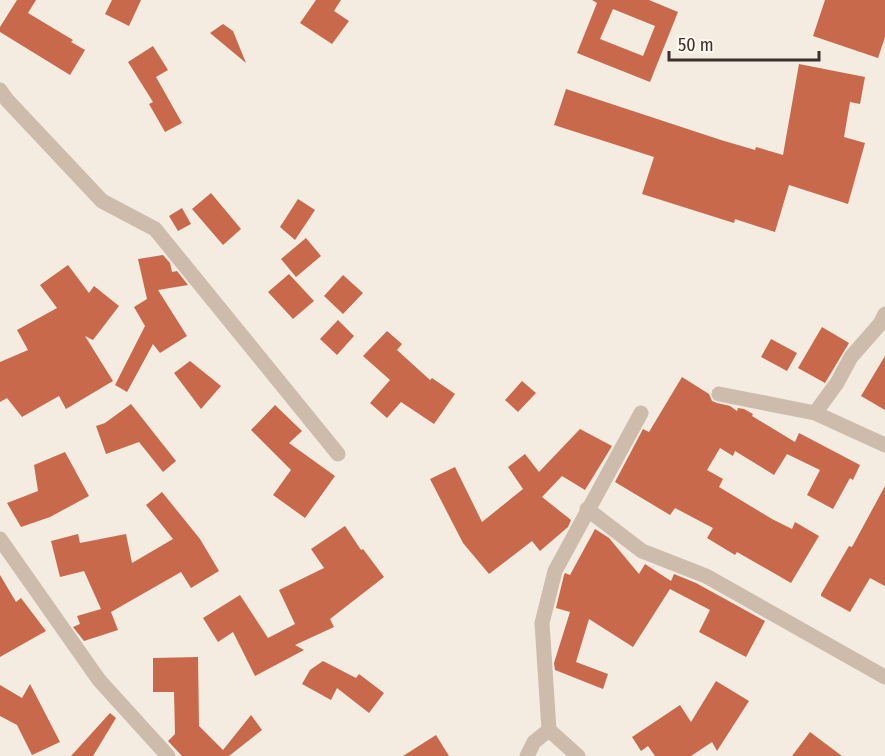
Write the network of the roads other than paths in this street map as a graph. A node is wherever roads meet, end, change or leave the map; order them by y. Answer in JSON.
{"nodes":[{"id":1,"x":0,"y":90,"type":"edge"},
{"id":2,"x":885,"y":314,"type":"edge"},
{"id":3,"x":719,"y":394,"type":"dead end"},
{"id":4,"x":641,"y":413,"type":"dead end"},
{"id":5,"x":815,"y":413,"type":"junction"},
{"id":6,"x":885,"y":445,"type":"edge"},
{"id":7,"x":338,"y":454,"type":"dead end"},
{"id":8,"x":587,"y":509,"type":"junction"},
{"id":9,"x":0,"y":539,"type":"edge"},
{"id":10,"x":885,"y":677,"type":"edge"},
{"id":11,"x":549,"y":730,"type":"junction"},
{"id":12,"x":168,"y":756,"type":"edge"},
{"id":13,"x":527,"y":756,"type":"edge"},
{"id":14,"x":578,"y":756,"type":"edge"}],
"edges":[{"from":1,"to":7,"type":"street"},
{"from":2,"to":5,"type":"street"},
{"from":3,"to":5,"type":"street"},
{"from":4,"to":8,"type":"street"},
{"from":5,"to":6,"type":"street"},
{"from":8,"to":10,"type":"street"},
{"from":8,"to":11,"type":"street"},
{"from":9,"to":12,"type":"street"},
{"from":11,"to":13,"type":"street"},
{"from":11,"to":14,"type":"street"}]}
